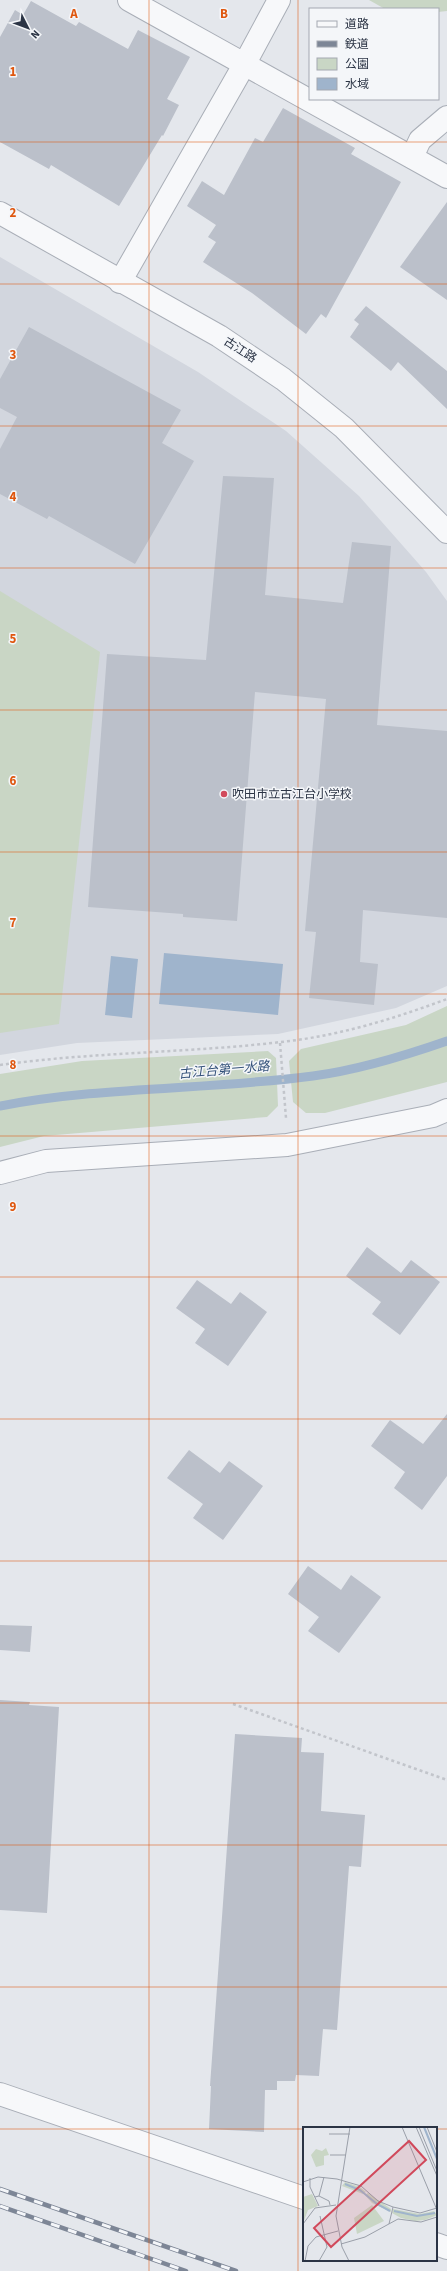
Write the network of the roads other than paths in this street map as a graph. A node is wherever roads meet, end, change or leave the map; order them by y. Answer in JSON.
{"nodes":[{"id":1,"x":129,"y":0,"type":"edge"},
{"id":2,"x":279,"y":0,"type":"edge"},
{"id":3,"x":244,"y":65,"type":"junction"},
{"id":4,"x":447,"y":117,"type":"edge"},
{"id":5,"x":412,"y":156,"type":"junction"},
{"id":6,"x":447,"y":177,"type":"edge"},
{"id":7,"x":0,"y":213,"type":"edge"},
{"id":8,"x":120,"y":282,"type":"junction"},
{"id":9,"x":447,"y":532,"type":"edge"},
{"id":10,"x":447,"y":1110,"type":"edge"},
{"id":11,"x":0,"y":1173,"type":"edge"},
{"id":12,"x":0,"y":2094,"type":"edge"},
{"id":13,"x":303,"y":2198,"type":"edge"},
{"id":14,"x":437,"y":2244,"type":"edge"},
{"id":15,"x":447,"y":2248,"type":"edge"}],
"edges":[{"from":1,"to":3,"type":"street"},
{"from":2,"to":3,"type":"street"},
{"from":3,"to":5,"type":"street"},
{"from":3,"to":8,"type":"street"},
{"from":4,"to":5,"type":"street"},
{"from":5,"to":6,"type":"street"},
{"from":7,"to":8,"type":"street","name":"古江路"},
{"from":8,"to":9,"type":"street","name":"古江路"},
{"from":10,"to":11,"type":"street"},
{"from":12,"to":13,"type":"street"},
{"from":14,"to":15,"type":"street"}]}
